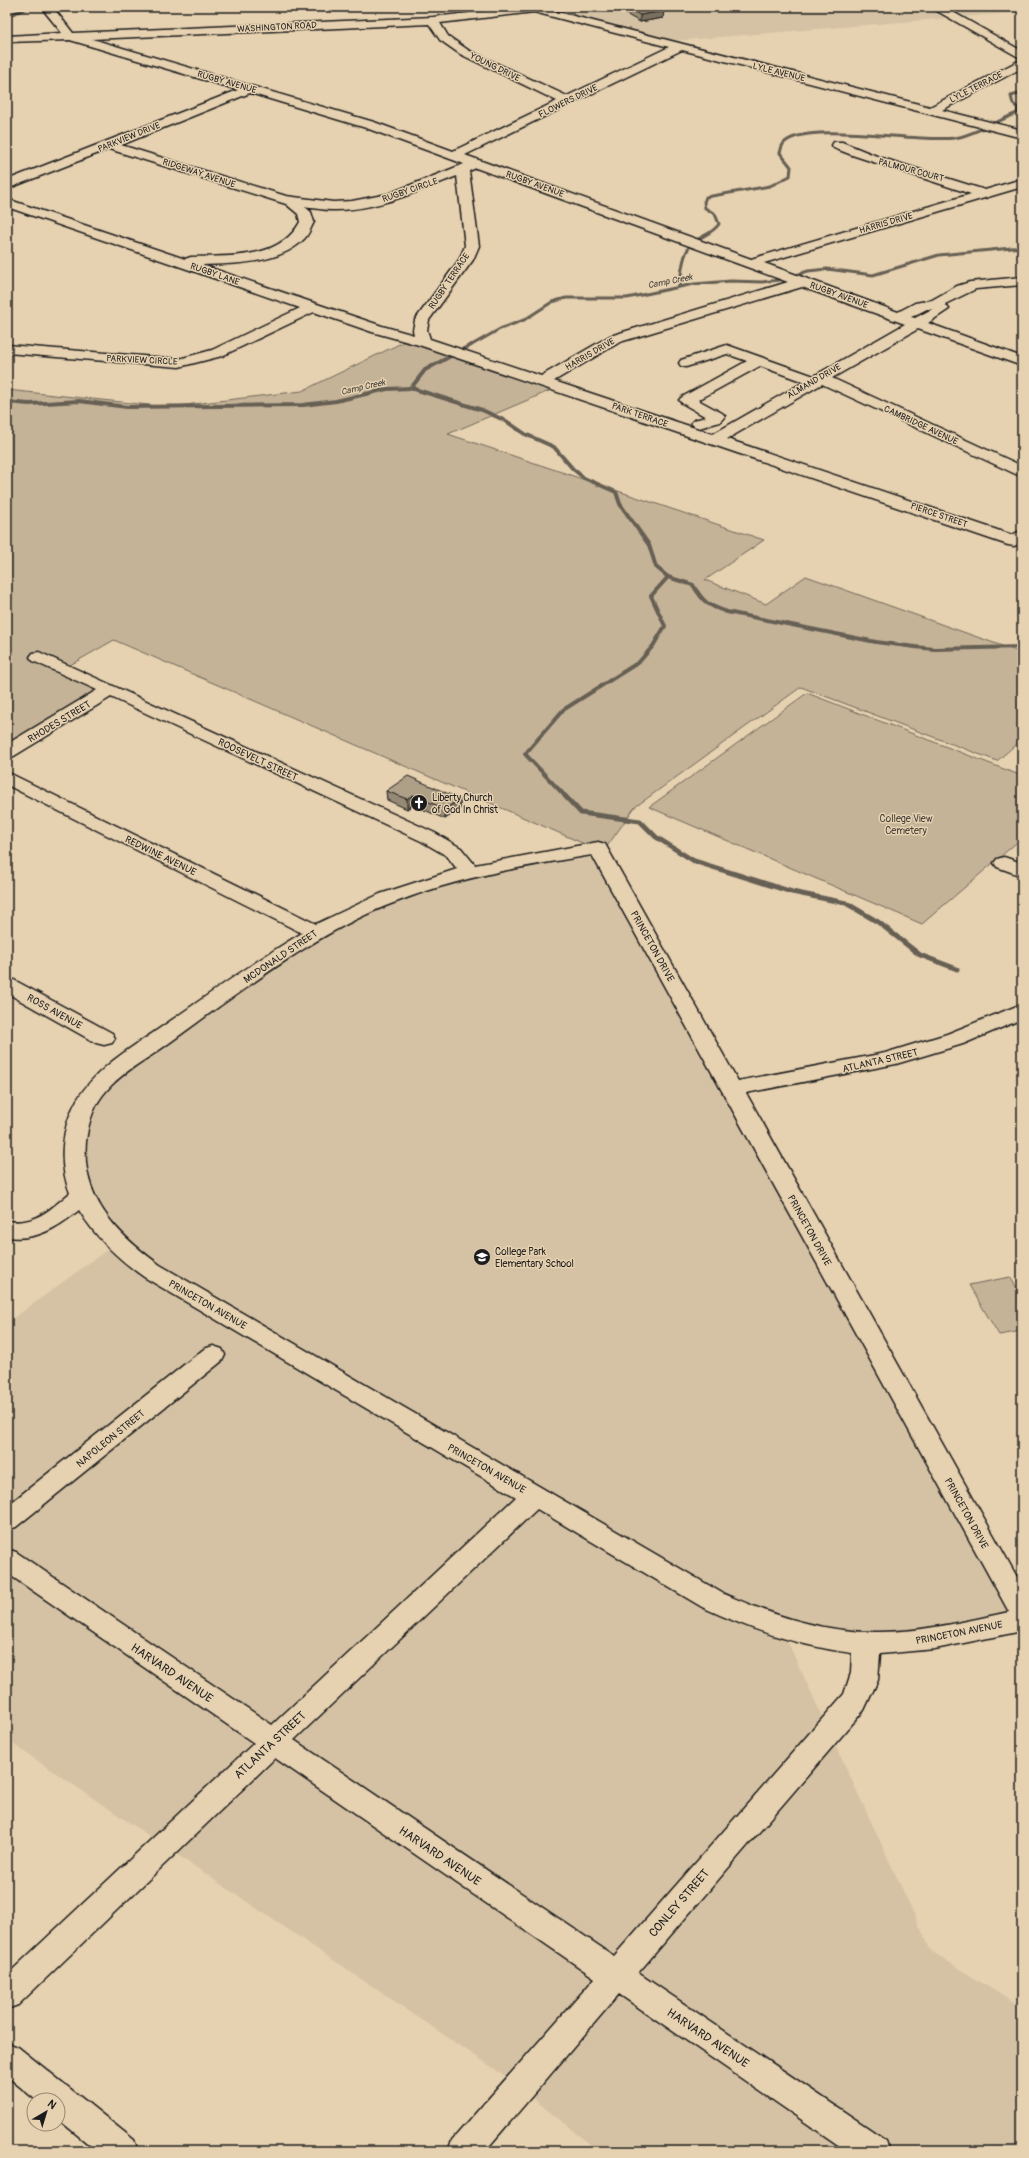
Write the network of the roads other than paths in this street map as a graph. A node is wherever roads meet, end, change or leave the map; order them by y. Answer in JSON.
{"nodes":[{"id":1,"x":936,"y":7,"type":"edge"},
{"id":2,"x":537,"y":8,"type":"edge"},
{"id":3,"x":51,"y":12,"type":"dead end"},
{"id":4,"x":432,"y":20,"type":"junction"},
{"id":5,"x":70,"y":36,"type":"junction"},
{"id":6,"x":7,"y":39,"type":"edge"},
{"id":7,"x":681,"y":46,"type":"junction"},
{"id":8,"x":1022,"y":56,"type":"edge"},
{"id":9,"x":1022,"y":64,"type":"edge"},
{"id":10,"x":250,"y":88,"type":"junction"},
{"id":11,"x":567,"y":101,"type":"junction"},
{"id":12,"x":931,"y":111,"type":"junction"},
{"id":13,"x":1022,"y":134,"type":"edge"},
{"id":14,"x":109,"y":145,"type":"junction"},
{"id":15,"x":838,"y":145,"type":"dead end"},
{"id":16,"x":455,"y":155,"type":"junction"},
{"id":17,"x":477,"y":163,"type":"junction"},
{"id":18,"x":463,"y":170,"type":"junction"},
{"id":19,"x":1022,"y":183,"type":"edge"},
{"id":20,"x":7,"y":185,"type":"edge"},
{"id":21,"x":986,"y":194,"type":"junction"},
{"id":22,"x":290,"y":201,"type":"junction"},
{"id":23,"x":7,"y":203,"type":"edge"},
{"id":24,"x":344,"y":206,"type":"junction"},
{"id":25,"x":307,"y":222,"type":"junction"},
{"id":26,"x":178,"y":261,"type":"junction"},
{"id":27,"x":751,"y":263,"type":"junction"},
{"id":28,"x":1022,"y":281,"type":"edge"},
{"id":29,"x":802,"y":282,"type":"junction"},
{"id":30,"x":935,"y":304,"type":"junction"},
{"id":31,"x":313,"y":307,"type":"junction"},
{"id":32,"x":899,"y":317,"type":"junction"},
{"id":33,"x":915,"y":323,"type":"junction"},
{"id":34,"x":424,"y":342,"type":"junction"},
{"id":35,"x":7,"y":349,"type":"edge"},
{"id":36,"x":759,"y":361,"type":"junction"},
{"id":37,"x":1022,"y":362,"type":"edge"},
{"id":38,"x":725,"y":379,"type":"junction"},
{"id":39,"x":818,"y":380,"type":"junction"},
{"id":40,"x":542,"y":382,"type":"junction"},
{"id":41,"x":699,"y":423,"type":"dead end"},
{"id":42,"x":714,"y":440,"type":"junction"},
{"id":43,"x":1022,"y":472,"type":"edge"},
{"id":44,"x":855,"y":487,"type":"joint"},
{"id":45,"x":1022,"y":535,"type":"edge"},
{"id":46,"x":39,"y":657,"type":"dead end"},
{"id":47,"x":110,"y":690,"type":"junction"},
{"id":48,"x":7,"y":752,"type":"edge"},
{"id":49,"x":7,"y":778,"type":"edge"},
{"id":50,"x":598,"y":848,"type":"joint"},
{"id":51,"x":469,"y":871,"type":"junction"},
{"id":52,"x":316,"y":932,"type":"junction"},
{"id":53,"x":7,"y":984,"type":"edge"},
{"id":54,"x":1022,"y":1011,"type":"edge"},
{"id":55,"x":134,"y":1056,"type":"junction"},
{"id":56,"x":732,"y":1089,"type":"junction"},
{"id":57,"x":82,"y":1196,"type":"junction"},
{"id":58,"x":7,"y":1229,"type":"edge"},
{"id":59,"x":213,"y":1355,"type":"dead end"},
{"id":60,"x":534,"y":1496,"type":"junction"},
{"id":61,"x":7,"y":1520,"type":"edge"},
{"id":62,"x":7,"y":1559,"type":"edge"},
{"id":63,"x":1022,"y":1611,"type":"edge"},
{"id":64,"x":1022,"y":1620,"type":"edge"},
{"id":65,"x":866,"y":1642,"type":"junction"},
{"id":66,"x":273,"y":1742,"type":"junction"},
{"id":67,"x":615,"y":1976,"type":"junction"},
{"id":68,"x":7,"y":1995,"type":"edge"},
{"id":69,"x":7,"y":2057,"type":"edge"},
{"id":70,"x":122,"y":2151,"type":"edge"},
{"id":71,"x":464,"y":2151,"type":"edge"},
{"id":72,"x":874,"y":2151,"type":"edge"}],
"edges":[{"from":1,"to":8,"type":"street"},
{"from":2,"to":4,"type":"street","name":"WASHINGTON ROAD"},
{"from":2,"to":7,"type":"street","name":"LYLE AVENUE"},
{"from":3,"to":5,"type":"street"},
{"from":4,"to":5,"type":"street","name":"WASHINGTON ROAD"},
{"from":4,"to":11,"type":"street","name":"YOUNG DRIVE"},
{"from":5,"to":6,"type":"street","name":"WASHINGTON ROAD"},
{"from":5,"to":10,"type":"street","name":"RUGBY AVENUE"},
{"from":7,"to":11,"type":"street","name":"FLOWERS DRIVE"},
{"from":7,"to":12,"type":"street","name":"LYLE AVENUE"},
{"from":9,"to":12,"type":"street","name":"LYLE TERRACE"},
{"from":10,"to":14,"type":"street","name":"PARKVIEW DRIVE"},
{"from":10,"to":16,"type":"street","name":"RUGBY AVENUE"},
{"from":11,"to":16,"type":"street","name":"FLOWERS DRIVE"},
{"from":12,"to":13,"type":"street","name":"LYLE AVENUE"},
{"from":14,"to":20,"type":"street","name":"PARKVIEW DRIVE"},
{"from":14,"to":22,"type":"street","name":"RIDGEWAY AVENUE"},
{"from":15,"to":21,"type":"street","name":"PALMOUR COURT"},
{"from":16,"to":17,"type":"street","name":"RUGBY AVENUE"},
{"from":17,"to":18,"type":"street","name":"RUGBY CIRCLE"},
{"from":17,"to":27,"type":"street","name":"RUGBY AVENUE"},
{"from":18,"to":24,"type":"street","name":"RUGBY CIRCLE"},
{"from":18,"to":34,"type":"street","name":"RUGBY TERRACE"},
{"from":19,"to":21,"type":"street","name":"HARRIS DRIVE"},
{"from":21,"to":27,"type":"street","name":"HARRIS DRIVE"},
{"from":22,"to":24,"type":"street","name":"RUGBY CIRCLE"},
{"from":22,"to":25,"type":"street"},
{"from":23,"to":26,"type":"street","name":"RUGBY LANE"},
{"from":24,"to":25,"type":"street"},
{"from":25,"to":26,"type":"street"},
{"from":26,"to":31,"type":"street","name":"RUGBY LANE"},
{"from":27,"to":29,"type":"street","name":"RUGBY AVENUE"},
{"from":28,"to":30,"type":"street"},
{"from":29,"to":32,"type":"street","name":"RUGBY AVENUE"},
{"from":29,"to":40,"type":"street","name":"HARRIS DRIVE"},
{"from":30,"to":32,"type":"street"},
{"from":30,"to":33,"type":"street","name":"ALMAND DRIVE"},
{"from":31,"to":34,"type":"street","name":"RUGBY LANE"},
{"from":31,"to":35,"type":"street","name":"PARKVIEW CIRCLE"},
{"from":32,"to":33,"type":"street","name":"RUGBY AVENUE"},
{"from":33,"to":37,"type":"street","name":"RUGBY AVENUE"},
{"from":33,"to":39,"type":"street","name":"ALMAND DRIVE"},
{"from":34,"to":40,"type":"street","name":"PARK TERRACE"},
{"from":36,"to":38,"type":"street"},
{"from":36,"to":38,"type":"street","name":"CAMBRIDGE AVENUE"},
{"from":36,"to":39,"type":"street","name":"CAMBRIDGE AVENUE"},
{"from":38,"to":41,"type":"street"},
{"from":39,"to":42,"type":"street","name":"ALMAND DRIVE"},
{"from":39,"to":43,"type":"street","name":"CAMBRIDGE AVENUE"},
{"from":40,"to":42,"type":"street","name":"PARK TERRACE"},
{"from":42,"to":44,"type":"street","name":"PARK TERRACE"},
{"from":44,"to":45,"type":"street","name":"PIERCE STREET"},
{"from":46,"to":47,"type":"street","name":"ROOSEVELT STREET"},
{"from":47,"to":48,"type":"street","name":"RHODES STREET"},
{"from":47,"to":51,"type":"street","name":"ROOSEVELT STREET"},
{"from":49,"to":52,"type":"street","name":"REDWINE AVENUE"},
{"from":50,"to":51,"type":"street","name":"MCDONALD STREET"},
{"from":50,"to":56,"type":"street","name":"PRINCETON DRIVE"},
{"from":51,"to":52,"type":"street","name":"MCDONALD STREET"},
{"from":52,"to":55,"type":"street","name":"MCDONALD STREET"},
{"from":53,"to":55,"type":"street","name":"ROSS AVENUE"},
{"from":54,"to":56,"type":"street","name":"ATLANTA STREET"},
{"from":55,"to":57,"type":"street","name":"MCDONALD STREET"},
{"from":56,"to":63,"type":"street","name":"PRINCETON DRIVE"},
{"from":57,"to":58,"type":"street"},
{"from":57,"to":60,"type":"street","name":"PRINCETON AVENUE"},
{"from":59,"to":61,"type":"street","name":"NAPOLEON STREET"},
{"from":60,"to":65,"type":"street","name":"PRINCETON AVENUE"},
{"from":60,"to":66,"type":"street","name":"ATLANTA STREET"},
{"from":62,"to":66,"type":"street","name":"HARVARD AVENUE"},
{"from":64,"to":65,"type":"street","name":"PRINCETON AVENUE"},
{"from":65,"to":67,"type":"street","name":"CONLEY STREET"},
{"from":66,"to":67,"type":"street","name":"HARVARD AVENUE"},
{"from":66,"to":68,"type":"street","name":"ATLANTA STREET"},
{"from":67,"to":71,"type":"street","name":"CONLEY STREET"},
{"from":67,"to":72,"type":"street","name":"HARVARD AVENUE"},
{"from":69,"to":70,"type":"street"}]}
